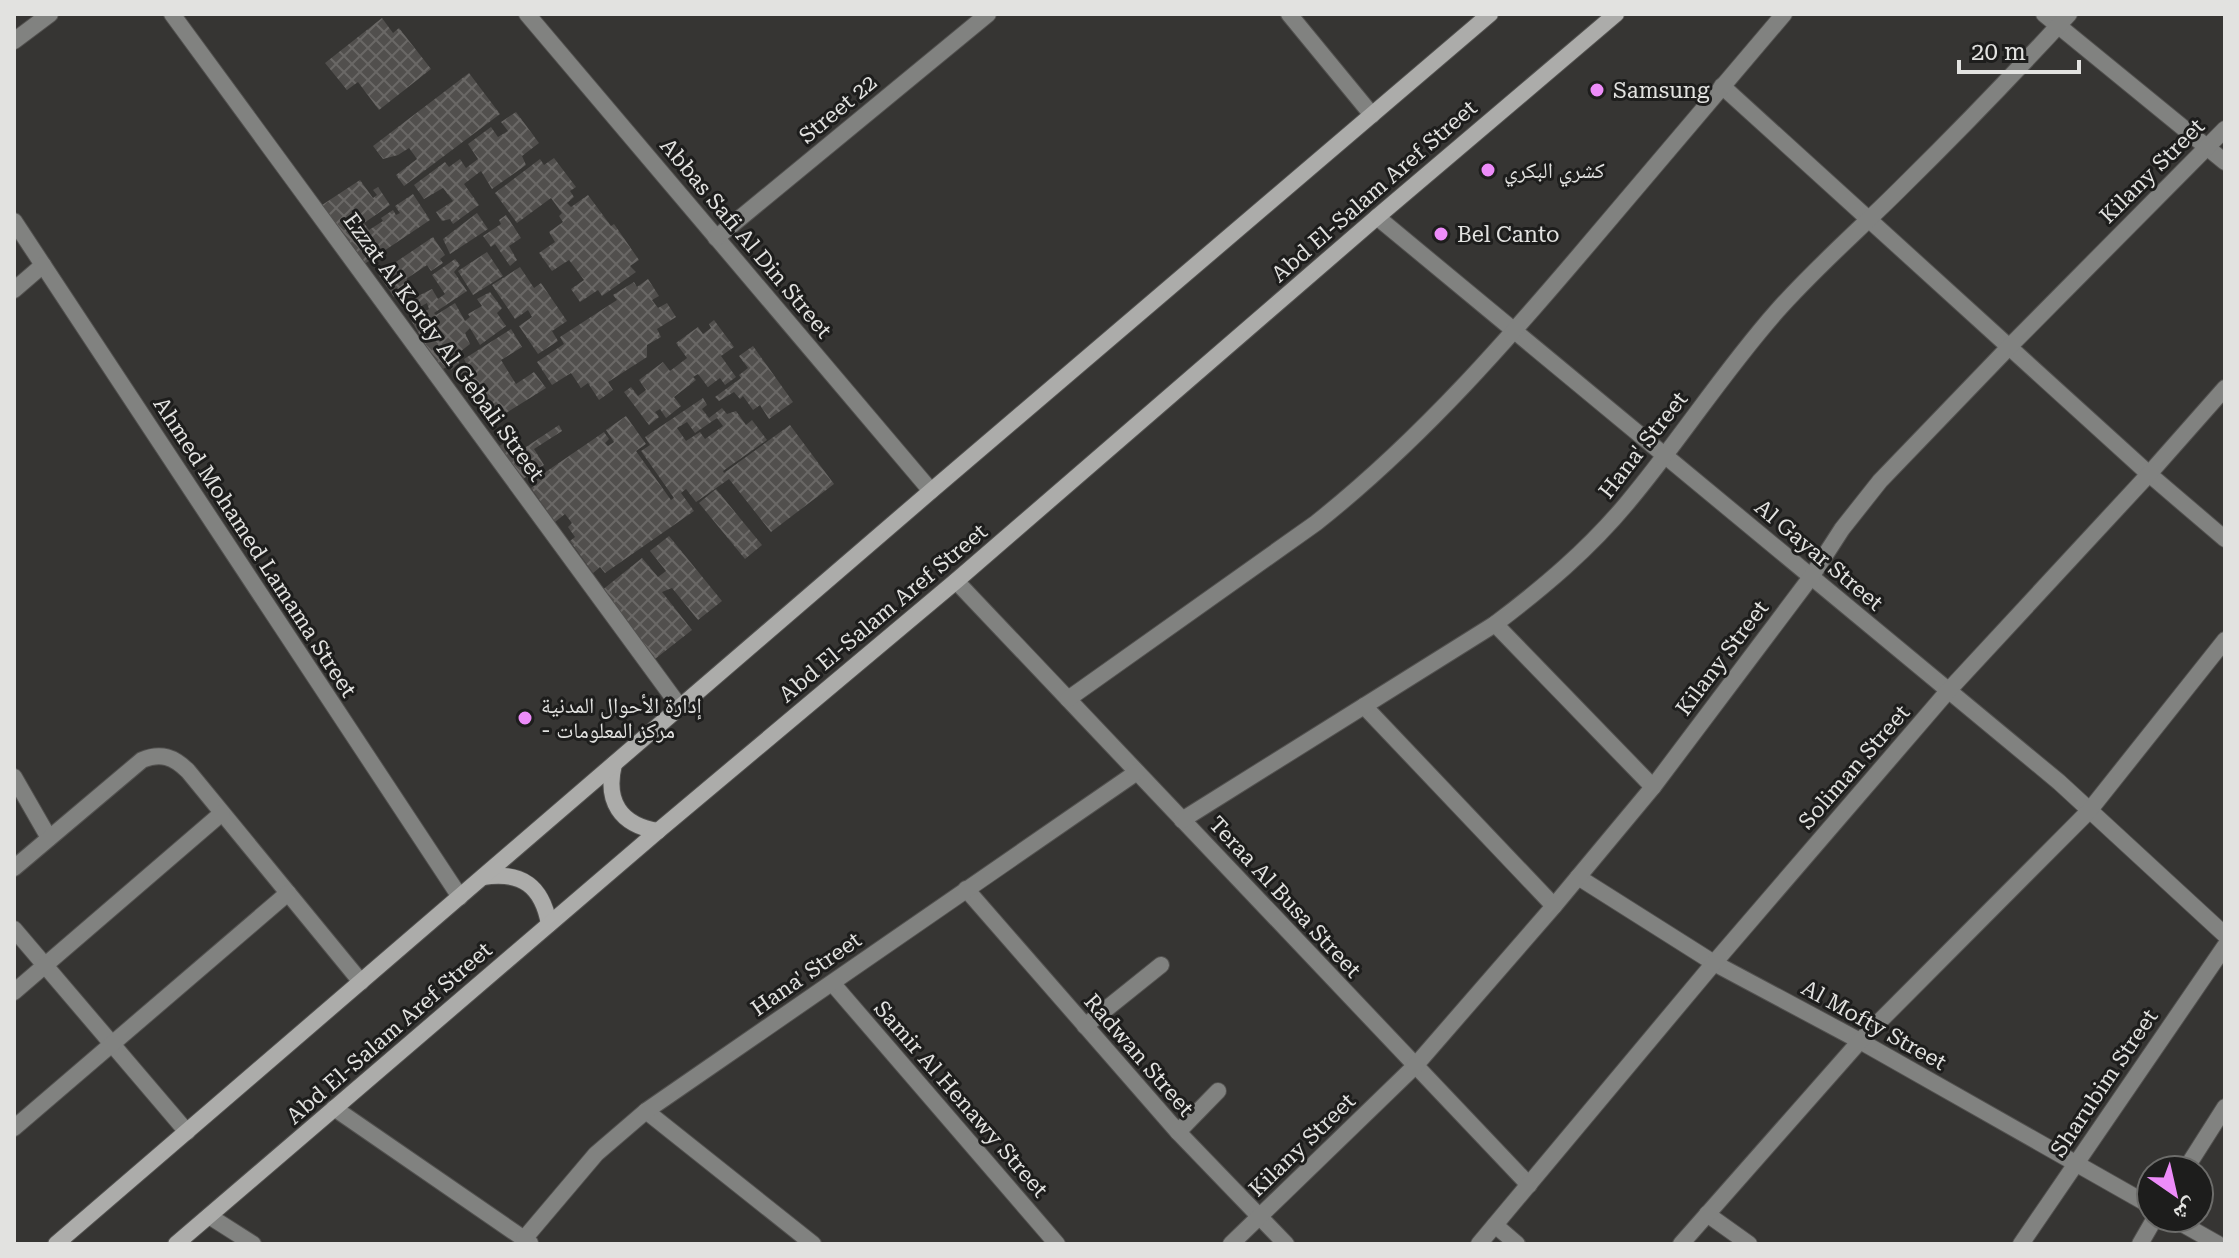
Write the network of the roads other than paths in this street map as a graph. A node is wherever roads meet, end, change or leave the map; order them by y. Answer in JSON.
{"nodes":[{"id":1,"x":50,"y":14,"type":"edge"},
{"id":2,"x":172,"y":14,"type":"edge"},
{"id":3,"x":527,"y":14,"type":"edge"},
{"id":4,"x":988,"y":14,"type":"edge"},
{"id":5,"x":1289,"y":14,"type":"edge"},
{"id":6,"x":1490,"y":14,"type":"edge"},
{"id":7,"x":1616,"y":14,"type":"edge"},
{"id":8,"x":1784,"y":14,"type":"edge"},
{"id":9,"x":2044,"y":14,"type":"edge"},
{"id":10,"x":2064,"y":20,"type":"edge"},
{"id":11,"x":966,"y":21,"type":"edge"},
{"id":12,"x":14,"y":41,"type":"edge"},
{"id":13,"x":1722,"y":86,"type":"junction"},
{"id":14,"x":1372,"y":115,"type":"junction"},
{"id":15,"x":2225,"y":129,"type":"edge"},
{"id":16,"x":2207,"y":147,"type":"junction"},
{"id":17,"x":2225,"y":162,"type":"edge"},
{"id":18,"x":1377,"y":217,"type":"junction"},
{"id":19,"x":1869,"y":219,"type":"junction"},
{"id":20,"x":14,"y":221,"type":"edge"},
{"id":21,"x":716,"y":238,"type":"junction"},
{"id":22,"x":43,"y":265,"type":"junction"},
{"id":23,"x":14,"y":290,"type":"edge"},
{"id":24,"x":1515,"y":332,"type":"junction"},
{"id":25,"x":2009,"y":347,"type":"junction"},
{"id":26,"x":2225,"y":388,"type":"edge"},
{"id":27,"x":1665,"y":455,"type":"junction"},
{"id":28,"x":2149,"y":474,"type":"junction"},
{"id":29,"x":931,"y":491,"type":"junction"},
{"id":30,"x":2225,"y":539,"type":"edge"},
{"id":31,"x":1811,"y":577,"type":"junction"},
{"id":32,"x":956,"y":581,"type":"junction"},
{"id":33,"x":1495,"y":624,"type":"junction"},
{"id":34,"x":2225,"y":640,"type":"edge"},
{"id":35,"x":1948,"y":691,"type":"junction"},
{"id":36,"x":1068,"y":699,"type":"junction"},
{"id":37,"x":1364,"y":706,"type":"junction"},
{"id":38,"x":680,"y":707,"type":"junction"},
{"id":39,"x":614,"y":764,"type":"junction"},
{"id":40,"x":1137,"y":772,"type":"junction"},
{"id":41,"x":14,"y":777,"type":"edge"},
{"id":42,"x":1653,"y":787,"type":"junction"},
{"id":43,"x":2089,"y":811,"type":"junction"},
{"id":44,"x":222,"y":813,"type":"junction"},
{"id":45,"x":1182,"y":820,"type":"junction"},
{"id":46,"x":658,"y":831,"type":"junction"},
{"id":47,"x":49,"y":838,"type":"junction"},
{"id":48,"x":14,"y":868,"type":"edge"},
{"id":49,"x":482,"y":877,"type":"junction"},
{"id":50,"x":1578,"y":877,"type":"junction"},
{"id":51,"x":966,"y":889,"type":"junction"},
{"id":52,"x":288,"y":893,"type":"junction"},
{"id":53,"x":460,"y":897,"type":"junction"},
{"id":54,"x":1554,"y":906,"type":"junction"},
{"id":55,"x":549,"y":924,"type":"junction"},
{"id":56,"x":14,"y":929,"type":"edge"},
{"id":57,"x":2225,"y":935,"type":"edge"},
{"id":58,"x":2225,"y":946,"type":"edge"},
{"id":59,"x":1714,"y":963,"type":"junction"},
{"id":60,"x":45,"y":965,"type":"junction"},
{"id":61,"x":1161,"y":965,"type":"dead end"},
{"id":62,"x":361,"y":982,"type":"junction"},
{"id":63,"x":833,"y":984,"type":"junction"},
{"id":64,"x":14,"y":992,"type":"edge"},
{"id":65,"x":1085,"y":1026,"type":"junction"},
{"id":66,"x":1860,"y":1041,"type":"junction"},
{"id":67,"x":112,"y":1044,"type":"junction"},
{"id":68,"x":1415,"y":1066,"type":"junction"},
{"id":69,"x":1218,"y":1091,"type":"dead end"},
{"id":70,"x":2225,"y":1107,"type":"edge"},
{"id":71,"x":334,"y":1108,"type":"junction"},
{"id":72,"x":646,"y":1111,"type":"junction"},
{"id":73,"x":14,"y":1128,"type":"edge"},
{"id":74,"x":187,"y":1132,"type":"junction"},
{"id":75,"x":1178,"y":1132,"type":"junction"},
{"id":76,"x":2195,"y":1154,"type":"edge"},
{"id":77,"x":2076,"y":1163,"type":"junction"},
{"id":78,"x":1529,"y":1185,"type":"junction"},
{"id":79,"x":2135,"y":1197,"type":"edge"},
{"id":80,"x":1707,"y":1214,"type":"junction"},
{"id":81,"x":209,"y":1216,"type":"junction"},
{"id":82,"x":1259,"y":1217,"type":"junction"},
{"id":83,"x":1495,"y":1225,"type":"junction"},
{"id":84,"x":2200,"y":1234,"type":"edge"},
{"id":85,"x":528,"y":1242,"type":"edge"},
{"id":86,"x":56,"y":1244,"type":"edge"},
{"id":87,"x":176,"y":1244,"type":"edge"},
{"id":88,"x":253,"y":1244,"type":"edge"},
{"id":89,"x":813,"y":1244,"type":"edge"},
{"id":90,"x":1057,"y":1244,"type":"edge"},
{"id":91,"x":1231,"y":1244,"type":"edge"},
{"id":92,"x":1286,"y":1244,"type":"edge"},
{"id":93,"x":1479,"y":1244,"type":"edge"},
{"id":94,"x":1517,"y":1244,"type":"edge"},
{"id":95,"x":1681,"y":1244,"type":"edge"},
{"id":96,"x":1749,"y":1244,"type":"edge"},
{"id":97,"x":2021,"y":1244,"type":"edge"},
{"id":98,"x":2218,"y":1244,"type":"edge"}],
"edges":[{"from":1,"to":12,"type":"street"},
{"from":2,"to":38,"type":"street","name":"Ezzat Al Kordy Al Gebali Street"},
{"from":3,"to":21,"type":"street","name":"Abbas Safi Al Din Street"},
{"from":4,"to":11,"type":"street","name":"Street 22"},
{"from":5,"to":14,"type":"street"},
{"from":6,"to":14,"type":"main road"},
{"from":7,"to":18,"type":"main road","name":"Abd El-Salam Aref Street"},
{"from":8,"to":13,"type":"street"},
{"from":9,"to":10,"type":"street"},
{"from":10,"to":16,"type":"street"},
{"from":10,"to":19,"type":"street","name":"Hana' Street"},
{"from":11,"to":21,"type":"street","name":"Street 22"},
{"from":13,"to":19,"type":"street"},
{"from":13,"to":24,"type":"street"},
{"from":14,"to":29,"type":"main road"},
{"from":15,"to":16,"type":"street","name":"Kilany Street"},
{"from":16,"to":17,"type":"street"},
{"from":16,"to":25,"type":"street","name":"Kilany Street"},
{"from":18,"to":24,"type":"street","name":"Al Gayar Street"},
{"from":18,"to":32,"type":"main road","name":"Abd El-Salam Aref Street"},
{"from":19,"to":25,"type":"street"},
{"from":19,"to":27,"type":"street","name":"Hana' Street"},
{"from":20,"to":22,"type":"street","name":"Ahmed Mohamed Lamama Street"},
{"from":21,"to":29,"type":"street","name":"Abbas Safi Al Din Street"},
{"from":22,"to":23,"type":"street"},
{"from":22,"to":53,"type":"street","name":"Ahmed Mohamed Lamama Street"},
{"from":24,"to":27,"type":"street","name":"Al Gayar Street"},
{"from":24,"to":36,"type":"street"},
{"from":25,"to":28,"type":"street"},
{"from":25,"to":31,"type":"street","name":"Kilany Street"},
{"from":26,"to":28,"type":"street","name":"Soliman Street"},
{"from":27,"to":31,"type":"street","name":"Al Gayar Street"},
{"from":27,"to":33,"type":"street","name":"Hana' Street"},
{"from":28,"to":30,"type":"street"},
{"from":28,"to":35,"type":"street","name":"Soliman Street"},
{"from":29,"to":38,"type":"main road"},
{"from":31,"to":35,"type":"street","name":"Al Gayar Street"},
{"from":31,"to":42,"type":"street","name":"Kilany Street"},
{"from":32,"to":36,"type":"street","name":"Teraa Al Busa Street"},
{"from":32,"to":46,"type":"main road","name":"Abd El-Salam Aref Street"},
{"from":33,"to":37,"type":"street","name":"Hana' Street"},
{"from":33,"to":42,"type":"street"},
{"from":34,"to":43,"type":"street"},
{"from":35,"to":43,"type":"street","name":"Al Gayar Street"},
{"from":35,"to":59,"type":"street","name":"Soliman Street"},
{"from":36,"to":40,"type":"street","name":"Teraa Al Busa Street"},
{"from":37,"to":45,"type":"street","name":"Hana' Street"},
{"from":37,"to":54,"type":"street"},
{"from":38,"to":39,"type":"main road"},
{"from":39,"to":46,"type":"main road"},
{"from":39,"to":49,"type":"main road"},
{"from":40,"to":45,"type":"street","name":"Teraa Al Busa Street"},
{"from":40,"to":51,"type":"street","name":"Hana' Street"},
{"from":41,"to":47,"type":"street"},
{"from":42,"to":50,"type":"street","name":"Kilany Street"},
{"from":43,"to":57,"type":"street","name":"Al Gayar Street"},
{"from":43,"to":66,"type":"street"},
{"from":44,"to":47,"type":"street"},
{"from":44,"to":52,"type":"street"},
{"from":44,"to":60,"type":"street"},
{"from":45,"to":68,"type":"street","name":"Teraa Al Busa Street"},
{"from":46,"to":55,"type":"main road","name":"Abd El-Salam Aref Street"},
{"from":47,"to":48,"type":"street"},
{"from":49,"to":53,"type":"main road"},
{"from":49,"to":55,"type":"main road"},
{"from":50,"to":54,"type":"street","name":"Kilany Street"},
{"from":50,"to":59,"type":"street","name":"Al Mofty Street"},
{"from":51,"to":63,"type":"street","name":"Hana' Street"},
{"from":51,"to":65,"type":"street","name":"Radwan Street"},
{"from":52,"to":62,"type":"street"},
{"from":52,"to":67,"type":"street"},
{"from":53,"to":62,"type":"main road"},
{"from":54,"to":68,"type":"street","name":"Kilany Street"},
{"from":55,"to":71,"type":"main road","name":"Abd El-Salam Aref Street"},
{"from":56,"to":60,"type":"street"},
{"from":58,"to":77,"type":"street","name":"Sharubim Street"},
{"from":59,"to":66,"type":"street","name":"Al Mofty Street"},
{"from":59,"to":78,"type":"street","name":"Soliman Street"},
{"from":60,"to":64,"type":"street"},
{"from":60,"to":67,"type":"street"},
{"from":61,"to":65,"type":"street"},
{"from":62,"to":74,"type":"main road"},
{"from":63,"to":72,"type":"street","name":"Hana' Street"},
{"from":63,"to":90,"type":"street","name":"Samir Al Henawy Street"},
{"from":65,"to":75,"type":"street","name":"Radwan Street"},
{"from":66,"to":77,"type":"street","name":"Al Mofty Street"},
{"from":66,"to":80,"type":"street"},
{"from":67,"to":73,"type":"street"},
{"from":67,"to":74,"type":"street"},
{"from":68,"to":78,"type":"street","name":"Teraa Al Busa Street"},
{"from":68,"to":82,"type":"street","name":"Kilany Street"},
{"from":69,"to":75,"type":"street"},
{"from":70,"to":76,"type":"street"},
{"from":71,"to":81,"type":"main road","name":"Abd El-Salam Aref Street"},
{"from":71,"to":85,"type":"street"},
{"from":72,"to":85,"type":"street","name":"Hana' Street"},
{"from":72,"to":89,"type":"street"},
{"from":74,"to":86,"type":"main road"},
{"from":75,"to":82,"type":"street","name":"Radwan Street"},
{"from":77,"to":79,"type":"street","name":"Al Mofty Street"},
{"from":77,"to":97,"type":"street","name":"Sharubim Street"},
{"from":78,"to":83,"type":"street"},
{"from":80,"to":95,"type":"street"},
{"from":80,"to":96,"type":"street"},
{"from":81,"to":87,"type":"main road","name":"Abd El-Salam Aref Street"},
{"from":81,"to":88,"type":"street"},
{"from":82,"to":91,"type":"street"},
{"from":82,"to":92,"type":"street","name":"Radwan Street"},
{"from":83,"to":93,"type":"street"},
{"from":83,"to":94,"type":"street"},
{"from":84,"to":98,"type":"street"}]}
